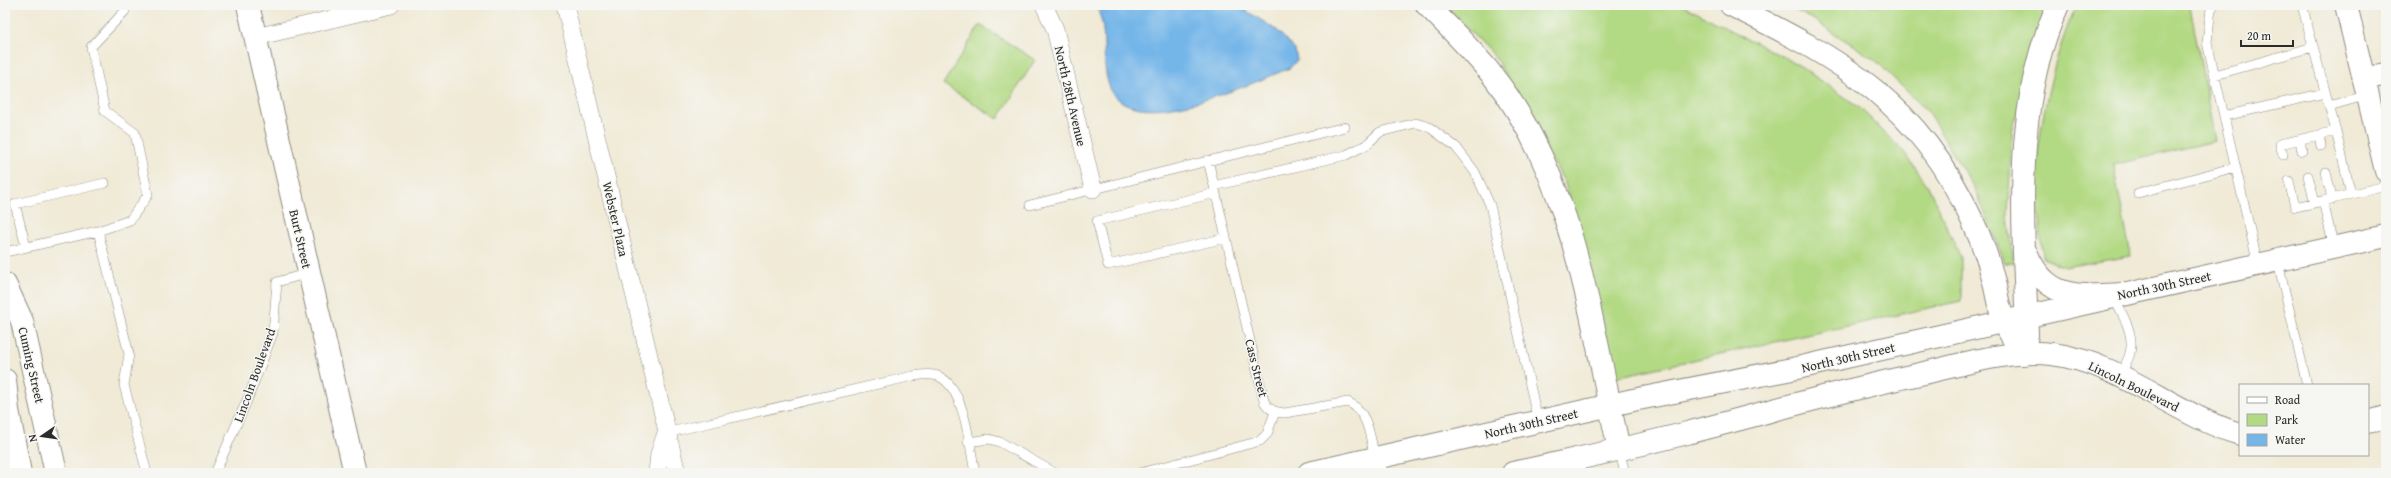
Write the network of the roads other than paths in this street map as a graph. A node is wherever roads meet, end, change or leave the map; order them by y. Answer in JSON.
{"nodes":[{"id":1,"x":125,"y":5,"type":"edge"},
{"id":2,"x":248,"y":5,"type":"edge"},
{"id":3,"x":391,"y":5,"type":"edge"},
{"id":4,"x":565,"y":5,"type":"edge"},
{"id":5,"x":1044,"y":5,"type":"edge"},
{"id":6,"x":1427,"y":5,"type":"edge"},
{"id":7,"x":1731,"y":5,"type":"edge"},
{"id":8,"x":2058,"y":5,"type":"edge"},
{"id":9,"x":2214,"y":5,"type":"edge"},
{"id":10,"x":2302,"y":5,"type":"edge"},
{"id":11,"x":2346,"y":5,"type":"edge"},
{"id":12,"x":256,"y":37,"type":"junction"},
{"id":13,"x":2313,"y":47,"type":"junction"},
{"id":14,"x":2386,"y":74,"type":"edge"},
{"id":15,"x":2215,"y":75,"type":"junction"},
{"id":16,"x":2366,"y":87,"type":"junction"},
{"id":17,"x":2325,"y":93,"type":"junction"},
{"id":18,"x":2329,"y":106,"type":"junction"},
{"id":19,"x":2224,"y":116,"type":"junction"},
{"id":20,"x":1345,"y":127,"type":"dead end"},
{"id":21,"x":2336,"y":131,"type":"junction"},
{"id":22,"x":2319,"y":135,"type":"junction"},
{"id":23,"x":2300,"y":140,"type":"junction"},
{"id":24,"x":2321,"y":146,"type":"dead end"},
{"id":25,"x":2302,"y":151,"type":"dead end"},
{"id":26,"x":2283,"y":155,"type":"dead end"},
{"id":27,"x":1208,"y":160,"type":"junction"},
{"id":28,"x":2236,"y":167,"type":"junction"},
{"id":29,"x":2386,"y":171,"type":"edge"},
{"id":30,"x":2326,"y":172,"type":"dead end"},
{"id":31,"x":2308,"y":176,"type":"dead end"},
{"id":32,"x":2289,"y":181,"type":"dead end"},
{"id":33,"x":105,"y":183,"type":"dead end"},
{"id":34,"x":2386,"y":186,"type":"edge"},
{"id":35,"x":1093,"y":189,"type":"junction"},
{"id":36,"x":1215,"y":190,"type":"junction"},
{"id":37,"x":2138,"y":193,"type":"dead end"},
{"id":38,"x":2350,"y":194,"type":"junction"},
{"id":39,"x":2332,"y":199,"type":"junction"},
{"id":40,"x":2319,"y":202,"type":"junction"},
{"id":41,"x":1030,"y":205,"type":"dead end"},
{"id":42,"x":98,"y":231,"type":"junction"},
{"id":43,"x":2386,"y":236,"type":"edge"},
{"id":44,"x":1226,"y":238,"type":"junction"},
{"id":45,"x":26,"y":247,"type":"junction"},
{"id":46,"x":2024,"y":248,"type":"junction"},
{"id":47,"x":2334,"y":248,"type":"junction"},
{"id":48,"x":5,"y":252,"type":"edge"},
{"id":49,"x":2268,"y":264,"type":"junction"},
{"id":50,"x":309,"y":273,"type":"junction"},
{"id":51,"x":5,"y":284,"type":"edge"},
{"id":52,"x":2118,"y":295,"type":"junction"},
{"id":53,"x":2026,"y":317,"type":"junction"},
{"id":54,"x":2004,"y":322,"type":"junction"},
{"id":55,"x":2023,"y":354,"type":"junction"},
{"id":56,"x":2119,"y":377,"type":"junction"},
{"id":57,"x":5,"y":380,"type":"edge"},
{"id":58,"x":2307,"y":384,"type":"edge"},
{"id":59,"x":1609,"y":405,"type":"junction"},
{"id":60,"x":6,"y":411,"type":"edge"},
{"id":61,"x":1275,"y":412,"type":"junction"},
{"id":62,"x":2386,"y":417,"type":"edge"},
{"id":63,"x":1538,"y":421,"type":"junction"},
{"id":64,"x":2369,"y":422,"type":"edge"},
{"id":65,"x":666,"y":433,"type":"junction"},
{"id":66,"x":2239,"y":434,"type":"edge"},
{"id":67,"x":968,"y":442,"type":"junction"},
{"id":68,"x":1619,"y":449,"type":"junction"},
{"id":69,"x":1376,"y":466,"type":"edge"},
{"id":70,"x":20,"y":473,"type":"edge"},
{"id":71,"x":56,"y":473,"type":"edge"},
{"id":72,"x":147,"y":473,"type":"edge"},
{"id":73,"x":215,"y":473,"type":"edge"},
{"id":74,"x":355,"y":473,"type":"edge"},
{"id":75,"x":657,"y":473,"type":"edge"},
{"id":76,"x":677,"y":473,"type":"edge"},
{"id":77,"x":975,"y":473,"type":"edge"},
{"id":78,"x":1055,"y":473,"type":"edge"},
{"id":79,"x":1140,"y":473,"type":"edge"},
{"id":80,"x":1309,"y":473,"type":"edge"},
{"id":81,"x":1513,"y":473,"type":"edge"},
{"id":82,"x":1624,"y":473,"type":"edge"}],
"edges":[{"from":1,"to":42,"type":"lane"},
{"from":2,"to":12,"type":"main road","name":"Burt Street"},
{"from":3,"to":12,"type":"street"},
{"from":4,"to":65,"type":"street","name":"Webster Plaza"},
{"from":5,"to":35,"type":"street","name":"North 28th Avenue"},
{"from":6,"to":59,"type":"main road"},
{"from":7,"to":54,"type":"main road"},
{"from":8,"to":46,"type":"main road"},
{"from":9,"to":15,"type":"lane"},
{"from":10,"to":13,"type":"lane"},
{"from":11,"to":16,"type":"main road"},
{"from":12,"to":50,"type":"main road","name":"Burt Street"},
{"from":13,"to":15,"type":"lane"},
{"from":13,"to":17,"type":"lane"},
{"from":14,"to":16,"type":"main road"},
{"from":15,"to":19,"type":"lane"},
{"from":16,"to":18,"type":"lane"},
{"from":16,"to":29,"type":"main road"},
{"from":17,"to":18,"type":"lane"},
{"from":17,"to":19,"type":"lane"},
{"from":18,"to":21,"type":"lane"},
{"from":19,"to":28,"type":"lane"},
{"from":20,"to":27,"type":"lane"},
{"from":21,"to":22,"type":"lane"},
{"from":21,"to":38,"type":"lane"},
{"from":22,"to":23,"type":"lane"},
{"from":22,"to":24,"type":"lane"},
{"from":23,"to":25,"type":"lane"},
{"from":23,"to":26,"type":"lane"},
{"from":27,"to":35,"type":"lane"},
{"from":27,"to":36,"type":"lane","name":"Cass Street"},
{"from":28,"to":37,"type":"lane"},
{"from":28,"to":49,"type":"lane"},
{"from":30,"to":39,"type":"lane"},
{"from":31,"to":40,"type":"lane"},
{"from":32,"to":40,"type":"lane"},
{"from":33,"to":45,"type":"lane"},
{"from":34,"to":38,"type":"lane"},
{"from":35,"to":41,"type":"lane"},
{"from":36,"to":44,"type":"lane","name":"Cass Street"},
{"from":36,"to":44,"type":"lane"},
{"from":36,"to":63,"type":"lane"},
{"from":38,"to":39,"type":"lane"},
{"from":39,"to":40,"type":"lane"},
{"from":40,"to":47,"type":"lane"},
{"from":42,"to":45,"type":"lane"},
{"from":42,"to":72,"type":"lane"},
{"from":43,"to":47,"type":"main road","name":"North 30th Street"},
{"from":44,"to":61,"type":"lane","name":"Cass Street"},
{"from":45,"to":48,"type":"lane"},
{"from":46,"to":52,"type":"main road"},
{"from":46,"to":53,"type":"main road"},
{"from":47,"to":49,"type":"main road","name":"North 30th Street"},
{"from":49,"to":52,"type":"main road","name":"North 30th Street"},
{"from":49,"to":58,"type":"lane"},
{"from":50,"to":73,"type":"lane","name":"Lincoln Boulevard"},
{"from":50,"to":74,"type":"main road","name":"Burt Street"},
{"from":51,"to":71,"type":"main road","name":"Cuming Street"},
{"from":52,"to":53,"type":"main road","name":"North 30th Street"},
{"from":52,"to":56,"type":"lane"},
{"from":53,"to":54,"type":"main road","name":"North 30th Street"},
{"from":53,"to":55,"type":"main road"},
{"from":54,"to":55,"type":"main road"},
{"from":54,"to":59,"type":"main road","name":"North 30th Street"},
{"from":55,"to":56,"type":"main road","name":"Lincoln Boulevard"},
{"from":55,"to":68,"type":"main road"},
{"from":56,"to":66,"type":"main road","name":"Lincoln Boulevard"},
{"from":57,"to":60,"type":"main road"},
{"from":59,"to":63,"type":"main road","name":"North 30th Street"},
{"from":59,"to":68,"type":"main road"},
{"from":60,"to":70,"type":"main road"},
{"from":61,"to":69,"type":"lane","name":"Cass Street"},
{"from":61,"to":79,"type":"lane"},
{"from":62,"to":64,"type":"main road"},
{"from":63,"to":69,"type":"main road","name":"North 30th Street"},
{"from":65,"to":67,"type":"lane"},
{"from":65,"to":75,"type":"street"},
{"from":65,"to":76,"type":"street","name":"Webster Plaza"},
{"from":67,"to":77,"type":"lane"},
{"from":67,"to":78,"type":"lane"},
{"from":68,"to":81,"type":"main road"},
{"from":68,"to":82,"type":"lane"},
{"from":69,"to":80,"type":"main road","name":"North 30th Street"}]}
